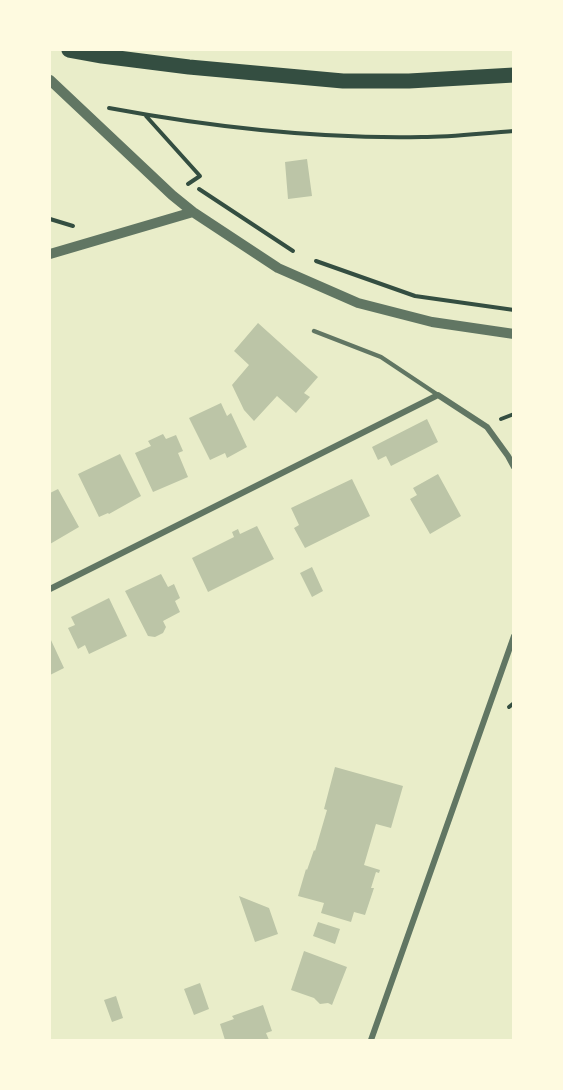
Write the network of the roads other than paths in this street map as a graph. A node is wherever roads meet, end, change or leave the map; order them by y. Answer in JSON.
{"nodes":[{"id":1,"x":69,"y":50,"type":"edge"},
{"id":2,"x":513,"y":75,"type":"edge"},
{"id":3,"x":462,"y":79,"type":"junction"},
{"id":4,"x":50,"y":80,"type":"edge"},
{"id":5,"x":513,"y":85,"type":"edge"},
{"id":6,"x":193,"y":212,"type":"junction"},
{"id":7,"x":50,"y":254,"type":"edge"},
{"id":8,"x":314,"y":331,"type":"dead end"},
{"id":9,"x":513,"y":334,"type":"edge"},
{"id":10,"x":438,"y":395,"type":"junction"},
{"id":11,"x":513,"y":467,"type":"edge"},
{"id":12,"x":50,"y":589,"type":"edge"},
{"id":13,"x":513,"y":636,"type":"edge"},
{"id":14,"x":371,"y":1041,"type":"edge"}],
"edges":[{"from":1,"to":3,"type":"main road"},
{"from":2,"to":3,"type":"main road"},
{"from":3,"to":5,"type":"main road"},
{"from":4,"to":6,"type":"street"},
{"from":6,"to":7,"type":"street"},
{"from":6,"to":9,"type":"street"},
{"from":8,"to":10,"type":"lane"},
{"from":10,"to":11,"type":"street"},
{"from":10,"to":12,"type":"street"},
{"from":13,"to":14,"type":"street"}]}
